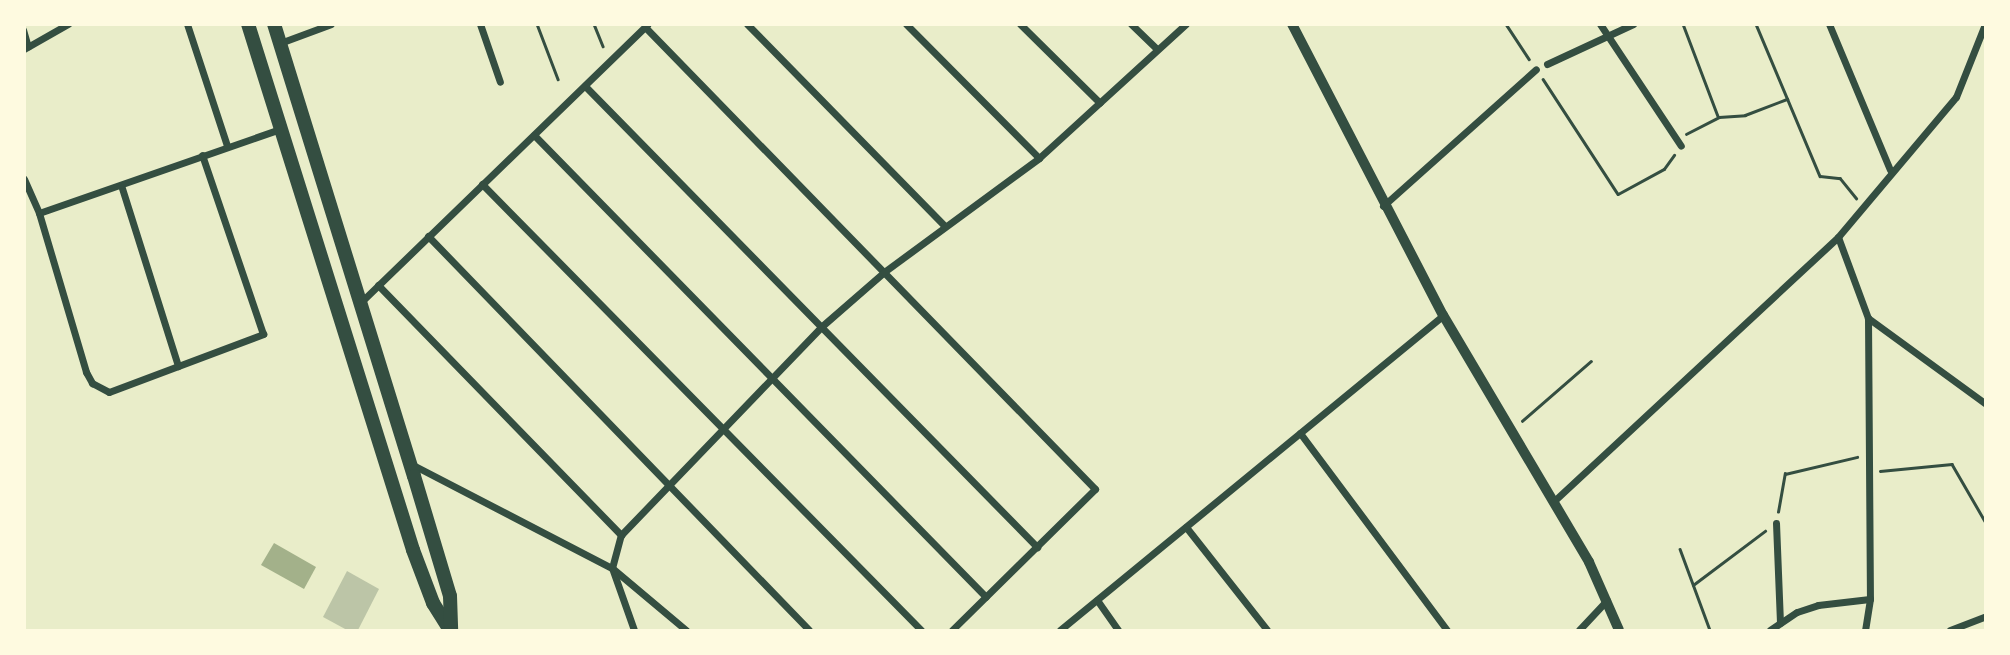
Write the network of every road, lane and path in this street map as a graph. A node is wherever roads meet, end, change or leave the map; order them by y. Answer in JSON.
{"nodes":[{"id":1,"x":68,"y":24,"type":"edge"},
{"id":2,"x":187,"y":24,"type":"edge"},
{"id":3,"x":248,"y":24,"type":"edge"},
{"id":4,"x":274,"y":24,"type":"edge"},
{"id":5,"x":331,"y":24,"type":"edge"},
{"id":6,"x":480,"y":24,"type":"edge"},
{"id":7,"x":537,"y":24,"type":"edge"},
{"id":8,"x":594,"y":24,"type":"edge"},
{"id":9,"x":747,"y":24,"type":"edge"},
{"id":10,"x":906,"y":24,"type":"edge"},
{"id":11,"x":1020,"y":24,"type":"edge"},
{"id":12,"x":1131,"y":24,"type":"edge"},
{"id":13,"x":1186,"y":24,"type":"edge"},
{"id":14,"x":1292,"y":24,"type":"edge"},
{"id":15,"x":1506,"y":24,"type":"edge"},
{"id":16,"x":1600,"y":24,"type":"edge"},
{"id":17,"x":1633,"y":24,"type":"edge"},
{"id":18,"x":1683,"y":24,"type":"edge"},
{"id":19,"x":1756,"y":24,"type":"edge"},
{"id":20,"x":1829,"y":24,"type":"edge"},
{"id":21,"x":1985,"y":24,"type":"edge"},
{"id":22,"x":647,"y":26,"type":"edge"},
{"id":23,"x":24,"y":30,"type":"edge"},
{"id":24,"x":1608,"y":36,"type":"junction"},
{"id":25,"x":280,"y":43,"type":"junction"},
{"id":26,"x":603,"y":46,"type":"dead end"},
{"id":27,"x":27,"y":48,"type":"edge"},
{"id":28,"x":1157,"y":49,"type":"junction"},
{"id":29,"x":1547,"y":64,"type":"dead end"},
{"id":30,"x":1536,"y":69,"type":"junction"},
{"id":31,"x":558,"y":79,"type":"dead end"},
{"id":32,"x":500,"y":82,"type":"dead end"},
{"id":33,"x":584,"y":86,"type":"junction"},
{"id":34,"x":1787,"y":99,"type":"junction"},
{"id":35,"x":1100,"y":103,"type":"junction"},
{"id":36,"x":1719,"y":117,"type":"junction"},
{"id":37,"x":280,"y":129,"type":"junction"},
{"id":38,"x":534,"y":135,"type":"junction"},
{"id":39,"x":227,"y":146,"type":"junction"},
{"id":40,"x":1681,"y":146,"type":"junction"},
{"id":41,"x":202,"y":155,"type":"junction"},
{"id":42,"x":1039,"y":158,"type":"junction"},
{"id":43,"x":1890,"y":170,"type":"junction"},
{"id":44,"x":24,"y":179,"type":"edge"},
{"id":45,"x":482,"y":184,"type":"junction"},
{"id":46,"x":121,"y":185,"type":"junction"},
{"id":47,"x":1867,"y":201,"type":"junction"},
{"id":48,"x":1384,"y":206,"type":"junction"},
{"id":49,"x":39,"y":213,"type":"junction"},
{"id":50,"x":945,"y":226,"type":"junction"},
{"id":51,"x":428,"y":236,"type":"junction"},
{"id":52,"x":1838,"y":237,"type":"junction"},
{"id":53,"x":884,"y":272,"type":"junction"},
{"id":54,"x":378,"y":285,"type":"junction"},
{"id":55,"x":360,"y":303,"type":"junction"},
{"id":56,"x":1443,"y":315,"type":"junction"},
{"id":57,"x":1868,"y":318,"type":"junction"},
{"id":58,"x":821,"y":327,"type":"junction"},
{"id":59,"x":1591,"y":361,"type":"dead end"},
{"id":60,"x":178,"y":366,"type":"junction"},
{"id":61,"x":771,"y":378,"type":"junction"},
{"id":62,"x":1986,"y":404,"type":"edge"},
{"id":63,"x":724,"y":430,"type":"junction"},
{"id":64,"x":1512,"y":430,"type":"junction"},
{"id":65,"x":1300,"y":433,"type":"junction"},
{"id":66,"x":1870,"y":454,"type":"junction"},
{"id":67,"x":411,"y":464,"type":"junction"},
{"id":68,"x":1870,"y":472,"type":"junction"},
{"id":69,"x":671,"y":486,"type":"junction"},
{"id":70,"x":1554,"y":501,"type":"junction"},
{"id":71,"x":1776,"y":523,"type":"junction"},
{"id":72,"x":1986,"y":523,"type":"edge"},
{"id":73,"x":1186,"y":527,"type":"junction"},
{"id":74,"x":621,"y":535,"type":"junction"},
{"id":75,"x":1037,"y":547,"type":"junction"},
{"id":76,"x":1680,"y":549,"type":"dead end"},
{"id":77,"x":612,"y":568,"type":"junction"},
{"id":78,"x":1693,"y":585,"type":"junction"},
{"id":79,"x":986,"y":597,"type":"junction"},
{"id":80,"x":1870,"y":599,"type":"junction"},
{"id":81,"x":1097,"y":600,"type":"junction"},
{"id":82,"x":1608,"y":600,"type":"junction"},
{"id":83,"x":1986,"y":616,"type":"edge"},
{"id":84,"x":1780,"y":623,"type":"junction"},
{"id":85,"x":451,"y":631,"type":"edge"},
{"id":86,"x":634,"y":631,"type":"edge"},
{"id":87,"x":686,"y":631,"type":"edge"},
{"id":88,"x":809,"y":631,"type":"edge"},
{"id":89,"x":921,"y":631,"type":"edge"},
{"id":90,"x":952,"y":631,"type":"edge"},
{"id":91,"x":1060,"y":631,"type":"edge"},
{"id":92,"x":1118,"y":631,"type":"edge"},
{"id":93,"x":1267,"y":631,"type":"edge"},
{"id":94,"x":1447,"y":631,"type":"edge"},
{"id":95,"x":1579,"y":631,"type":"edge"},
{"id":96,"x":1619,"y":631,"type":"edge"},
{"id":97,"x":1710,"y":631,"type":"edge"},
{"id":98,"x":1770,"y":631,"type":"edge"},
{"id":99,"x":1865,"y":631,"type":"edge"},
{"id":100,"x":1950,"y":631,"type":"edge"}],
"edges":[{"from":1,"to":27,"type":"street"},
{"from":2,"to":39,"type":"street"},
{"from":3,"to":37,"type":"main road"},
{"from":4,"to":25,"type":"main road"},
{"from":5,"to":25,"type":"street"},
{"from":6,"to":32,"type":"street"},
{"from":7,"to":31,"type":"path"},
{"from":8,"to":26,"type":"path"},
{"from":9,"to":50,"type":"street"},
{"from":10,"to":42,"type":"street"},
{"from":11,"to":35,"type":"street"},
{"from":12,"to":28,"type":"street"},
{"from":13,"to":28,"type":"street"},
{"from":14,"to":48,"type":"street"},
{"from":15,"to":30,"type":"path"},
{"from":16,"to":24,"type":"street"},
{"from":17,"to":24,"type":"street"},
{"from":18,"to":36,"type":"path"},
{"from":19,"to":34,"type":"path"},
{"from":20,"to":43,"type":"street"},
{"from":21,"to":43,"type":"street"},
{"from":22,"to":33,"type":"street"},
{"from":22,"to":53,"type":"street"},
{"from":23,"to":27,"type":"street"},
{"from":24,"to":29,"type":"street"},
{"from":24,"to":40,"type":"street"},
{"from":25,"to":55,"type":"main road"},
{"from":28,"to":35,"type":"street"},
{"from":30,"to":40,"type":"path"},
{"from":30,"to":48,"type":"street"},
{"from":33,"to":38,"type":"street"},
{"from":33,"to":58,"type":"street"},
{"from":34,"to":36,"type":"path"},
{"from":34,"to":47,"type":"path"},
{"from":35,"to":42,"type":"street"},
{"from":36,"to":40,"type":"path"},
{"from":37,"to":39,"type":"street"},
{"from":37,"to":85,"type":"main road"},
{"from":38,"to":45,"type":"street"},
{"from":38,"to":61,"type":"street"},
{"from":39,"to":41,"type":"street"},
{"from":41,"to":46,"type":"street"},
{"from":41,"to":60,"type":"street"},
{"from":42,"to":50,"type":"street"},
{"from":43,"to":47,"type":"street"},
{"from":44,"to":49,"type":"street"},
{"from":45,"to":51,"type":"street"},
{"from":45,"to":63,"type":"street"},
{"from":46,"to":49,"type":"street"},
{"from":46,"to":60,"type":"street"},
{"from":47,"to":52,"type":"street"},
{"from":48,"to":56,"type":"street"},
{"from":49,"to":60,"type":"street"},
{"from":50,"to":53,"type":"street"},
{"from":51,"to":54,"type":"street"},
{"from":51,"to":69,"type":"street"},
{"from":52,"to":57,"type":"street"},
{"from":52,"to":70,"type":"street"},
{"from":53,"to":58,"type":"street"},
{"from":53,"to":75,"type":"street"},
{"from":54,"to":55,"type":"street"},
{"from":54,"to":74,"type":"street"},
{"from":55,"to":67,"type":"main road"},
{"from":56,"to":64,"type":"street"},
{"from":56,"to":65,"type":"street"},
{"from":57,"to":62,"type":"street"},
{"from":57,"to":66,"type":"street"},
{"from":58,"to":61,"type":"street"},
{"from":58,"to":75,"type":"street"},
{"from":59,"to":64,"type":"path"},
{"from":61,"to":63,"type":"street"},
{"from":61,"to":79,"type":"street"},
{"from":63,"to":69,"type":"street"},
{"from":63,"to":89,"type":"street"},
{"from":64,"to":70,"type":"street"},
{"from":65,"to":73,"type":"street"},
{"from":65,"to":94,"type":"street"},
{"from":66,"to":68,"type":"street"},
{"from":66,"to":71,"type":"path"},
{"from":67,"to":77,"type":"street"},
{"from":67,"to":85,"type":"main road"},
{"from":68,"to":72,"type":"path"},
{"from":68,"to":80,"type":"street"},
{"from":69,"to":74,"type":"street"},
{"from":69,"to":88,"type":"street"},
{"from":70,"to":82,"type":"street"},
{"from":71,"to":78,"type":"path"},
{"from":71,"to":84,"type":"street"},
{"from":73,"to":81,"type":"street"},
{"from":73,"to":93,"type":"street"},
{"from":74,"to":77,"type":"street"},
{"from":75,"to":79,"type":"street"},
{"from":76,"to":78,"type":"path"},
{"from":77,"to":86,"type":"street"},
{"from":77,"to":87,"type":"street"},
{"from":78,"to":97,"type":"path"},
{"from":79,"to":90,"type":"street"},
{"from":80,"to":84,"type":"street"},
{"from":80,"to":99,"type":"street"},
{"from":81,"to":91,"type":"street"},
{"from":81,"to":92,"type":"street"},
{"from":82,"to":95,"type":"street"},
{"from":82,"to":96,"type":"street"},
{"from":83,"to":100,"type":"street"},
{"from":84,"to":98,"type":"street"}]}
